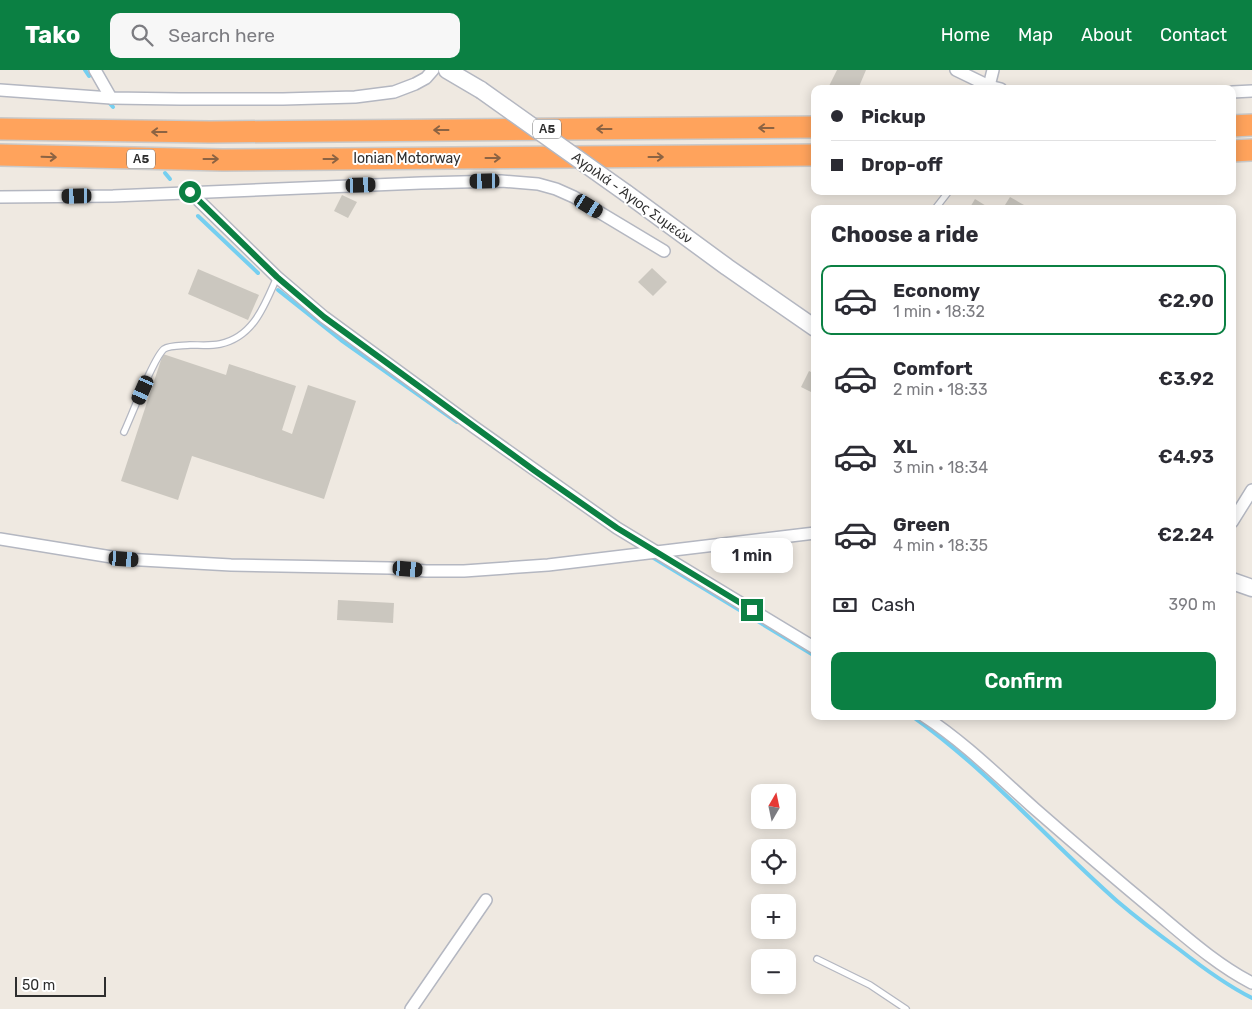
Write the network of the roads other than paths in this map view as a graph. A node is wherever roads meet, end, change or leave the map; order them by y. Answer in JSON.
{"nodes":[{"id":1,"x":95,"y":70,"type":"edge"},
{"id":2,"x":433,"y":70,"type":"edge"},
{"id":3,"x":447,"y":70,"type":"edge"},
{"id":4,"x":956,"y":70,"type":"edge"},
{"id":5,"x":993,"y":70,"type":"edge"},
{"id":6,"x":987,"y":85,"type":"edge"},
{"id":7,"x":989,"y":85,"type":"edge"},
{"id":8,"x":0,"y":90,"type":"edge"},
{"id":9,"x":1252,"y":91,"type":"edge"},
{"id":10,"x":1236,"y":92,"type":"edge"},
{"id":11,"x":111,"y":98,"type":"junction"},
{"id":12,"x":1236,"y":126,"type":"edge"},
{"id":13,"x":1252,"y":126,"type":"edge"},
{"id":14,"x":811,"y":127,"type":"edge"},
{"id":15,"x":0,"y":129,"type":"edge"},
{"id":16,"x":1236,"y":150,"type":"edge"},
{"id":17,"x":1252,"y":150,"type":"edge"},
{"id":18,"x":0,"y":155,"type":"edge"},
{"id":19,"x":811,"y":155,"type":"edge"},
{"id":20,"x":190,"y":192,"type":"junction"},
{"id":21,"x":946,"y":195,"type":"edge"},
{"id":22,"x":0,"y":198,"type":"edge"},
{"id":23,"x":937,"y":205,"type":"edge"},
{"id":24,"x":664,"y":251,"type":"dead end"},
{"id":25,"x":277,"y":277,"type":"junction"},
{"id":26,"x":811,"y":325,"type":"edge"},
{"id":27,"x":124,"y":432,"type":"dead end"},
{"id":28,"x":1252,"y":490,"type":"edge"},
{"id":29,"x":1236,"y":516,"type":"edge"},
{"id":30,"x":811,"y":533,"type":"edge"},
{"id":31,"x":0,"y":539,"type":"edge"},
{"id":32,"x":657,"y":552,"type":"junction"},
{"id":33,"x":1236,"y":582,"type":"edge"},
{"id":34,"x":1252,"y":588,"type":"edge"},
{"id":35,"x":811,"y":646,"type":"edge"},
{"id":36,"x":930,"y":720,"type":"edge"},
{"id":37,"x":486,"y":900,"type":"dead end"},
{"id":38,"x":817,"y":960,"type":"dead end"},
{"id":39,"x":1252,"y":983,"type":"edge"},
{"id":40,"x":411,"y":1009,"type":"edge"},
{"id":41,"x":906,"y":1009,"type":"edge"}],
"edges":[{"from":1,"to":11,"type":"street"},
{"from":2,"to":11,"type":"street"},
{"from":3,"to":26,"type":"main road","name":"Αγριλιά - Άγιος Συμεών","bridge":true},
{"from":4,"to":6,"type":"street"},
{"from":5,"to":7,"type":"street"},
{"from":8,"to":11,"type":"street"},
{"from":9,"to":10,"type":"street"},
{"from":12,"to":13,"type":"highway"},
{"from":14,"to":15,"type":"highway","name":"Ionian Motorway","number":"Α5","one_way":true},
{"from":16,"to":17,"type":"highway"},
{"from":18,"to":19,"type":"highway","name":"Ionian Motorway","number":"Α5","one_way":true},
{"from":20,"to":22,"type":"street"},
{"from":20,"to":24,"type":"street"},
{"from":20,"to":25,"type":"street"},
{"from":21,"to":23,"type":"lane"},
{"from":25,"to":27,"type":"lane"},
{"from":25,"to":32,"type":"street"},
{"from":28,"to":29,"type":"street"},
{"from":30,"to":32,"type":"street"},
{"from":31,"to":32,"type":"street"},
{"from":32,"to":35,"type":"street"},
{"from":33,"to":34,"type":"main road"},
{"from":36,"to":39,"type":"street"},
{"from":37,"to":40,"type":"street"},
{"from":38,"to":41,"type":"lane"}]}
